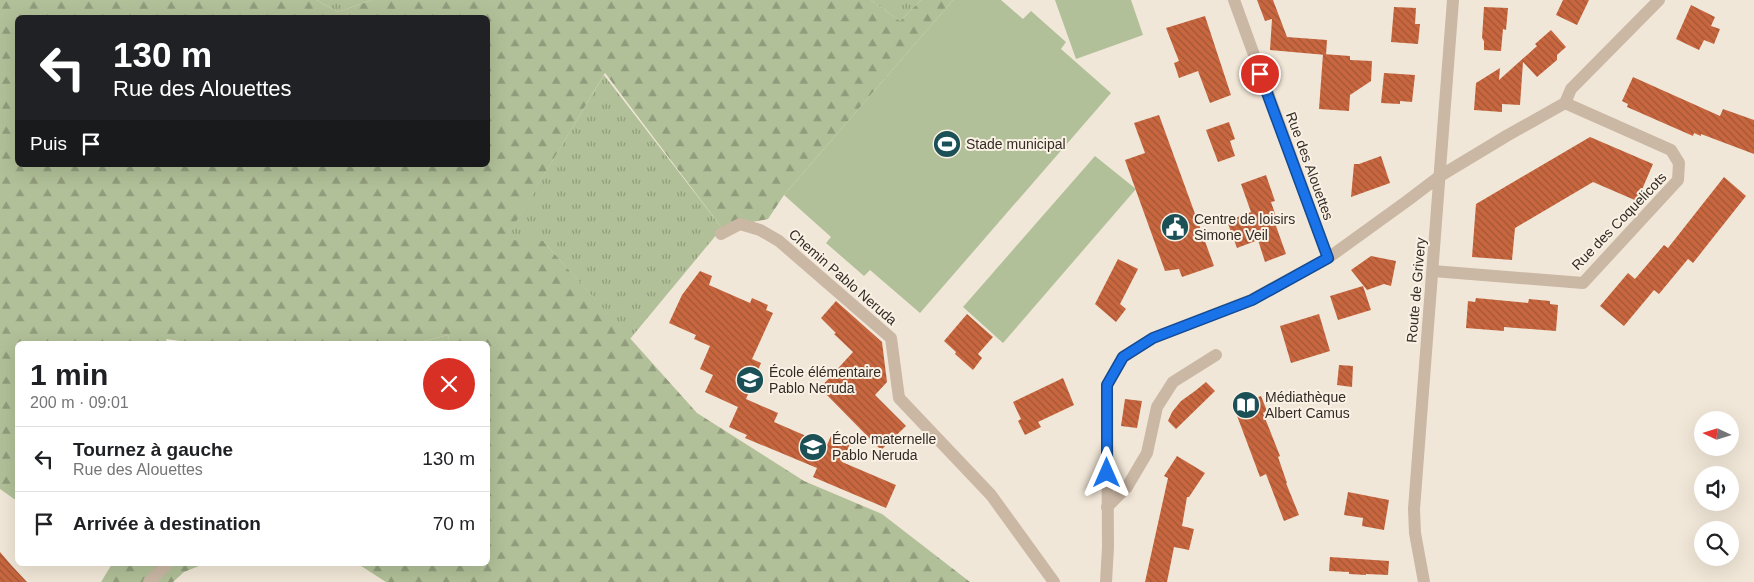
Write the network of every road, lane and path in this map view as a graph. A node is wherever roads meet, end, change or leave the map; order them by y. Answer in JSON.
{"nodes":[{"id":1,"x":1234,"y":0,"type":"edge"},
{"id":2,"x":1453,"y":0,"type":"edge"},
{"id":3,"x":1659,"y":0,"type":"edge"},
{"id":4,"x":1565,"y":103,"type":"junction"},
{"id":5,"x":1440,"y":176,"type":"junction"},
{"id":6,"x":721,"y":234,"type":"dead end"},
{"id":7,"x":1328,"y":258,"type":"junction"},
{"id":8,"x":1433,"y":271,"type":"junction"},
{"id":9,"x":1216,"y":356,"type":"dead end"},
{"id":10,"x":1107,"y":507,"type":"junction"},
{"id":11,"x":165,"y":566,"type":"edge"},
{"id":12,"x":149,"y":582,"type":"edge"},
{"id":13,"x":1054,"y":582,"type":"edge"},
{"id":14,"x":1106,"y":582,"type":"edge"},
{"id":15,"x":1424,"y":582,"type":"edge"}],
"edges":[{"from":1,"to":7,"type":"street","name":"Rue des Alouettes"},
{"from":2,"to":5,"type":"street","name":"Route de Grivery"},
{"from":3,"to":4,"type":"street"},
{"from":4,"to":5,"type":"street"},
{"from":4,"to":8,"type":"street","name":"Rue des Coquelicots"},
{"from":5,"to":7,"type":"street"},
{"from":5,"to":8,"type":"street","name":"Route de Grivery"},
{"from":6,"to":13,"type":"street","name":"Chemin Pablo Neruda"},
{"from":7,"to":10,"type":"street"},
{"from":8,"to":15,"type":"street","name":"Route de Grivery"},
{"from":9,"to":10,"type":"street"},
{"from":10,"to":14,"type":"street"},
{"from":11,"to":12,"type":"street"}]}
